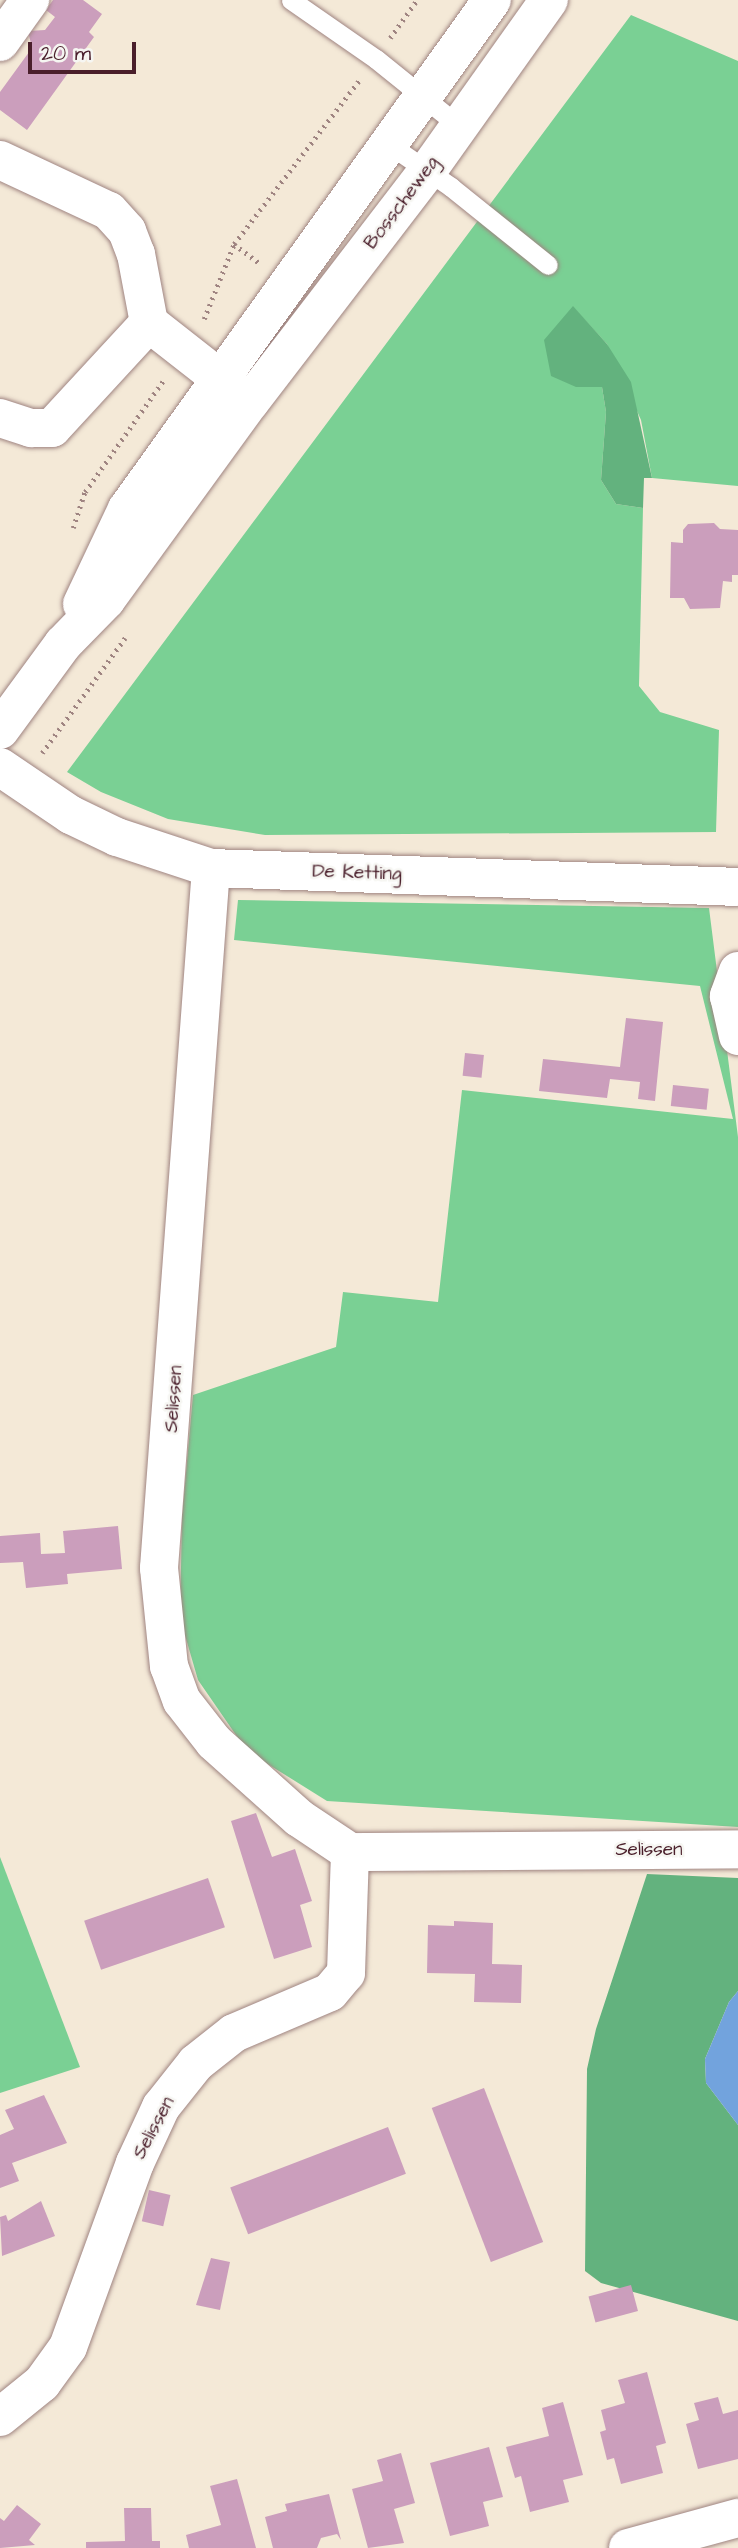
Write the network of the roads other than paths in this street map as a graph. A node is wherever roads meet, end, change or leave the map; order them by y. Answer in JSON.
{"nodes":[{"id":1,"x":30,"y":0,"type":"edge"},
{"id":2,"x":291,"y":0,"type":"edge"},
{"id":3,"x":492,"y":0,"type":"edge"},
{"id":4,"x":549,"y":0,"type":"edge"},
{"id":5,"x":0,"y":42,"type":"edge"},
{"id":6,"x":420,"y":96,"type":"junction"},
{"id":7,"x":459,"y":126,"type":"junction"},
{"id":8,"x":387,"y":143,"type":"junction"},
{"id":9,"x":0,"y":160,"type":"edge"},
{"id":10,"x":426,"y":173,"type":"junction"},
{"id":11,"x":548,"y":265,"type":"dead end"},
{"id":12,"x":149,"y":323,"type":"junction"},
{"id":13,"x":219,"y":380,"type":"junction"},
{"id":14,"x":250,"y":402,"type":"junction"},
{"id":15,"x":0,"y":418,"type":"edge"},
{"id":16,"x":63,"y":644,"type":"junction"},
{"id":17,"x":0,"y":730,"type":"edge"},
{"id":18,"x":0,"y":767,"type":"edge"},
{"id":19,"x":211,"y":868,"type":"junction"},
{"id":20,"x":738,"y":887,"type":"edge"},
{"id":21,"x":738,"y":971,"type":"edge"},
{"id":22,"x":738,"y":1035,"type":"edge"},
{"id":23,"x":738,"y":1849,"type":"edge"},
{"id":24,"x":350,"y":1852,"type":"junction"},
{"id":25,"x":0,"y":2417,"type":"edge"},
{"id":26,"x":738,"y":2518,"type":"edge"},
{"id":27,"x":628,"y":2548,"type":"edge"}],
"edges":[{"from":1,"to":5,"type":"street"},
{"from":2,"to":6,"type":"lane"},
{"from":3,"to":6,"type":"street","name":"Bosscheweg"},
{"from":4,"to":7,"type":"street","name":"Bosscheweg"},
{"from":6,"to":7,"type":"lane"},
{"from":6,"to":8,"type":"street","name":"Bosscheweg"},
{"from":7,"to":10,"type":"street","name":"Bosscheweg"},
{"from":8,"to":10,"type":"lane"},
{"from":8,"to":13,"type":"street","name":"Bosscheweg"},
{"from":9,"to":12,"type":"street"},
{"from":10,"to":11,"type":"lane"},
{"from":10,"to":14,"type":"street","name":"Bosscheweg"},
{"from":12,"to":13,"type":"street"},
{"from":12,"to":15,"type":"street"},
{"from":13,"to":14,"type":"street"},
{"from":13,"to":16,"type":"street","name":"Bosscheweg"},
{"from":14,"to":16,"type":"street","name":"Bosscheweg"},
{"from":16,"to":17,"type":"street","name":"Bosscheweg"},
{"from":18,"to":19,"type":"street","name":"De Ketting"},
{"from":19,"to":20,"type":"street","name":"De Ketting"},
{"from":19,"to":24,"type":"street","name":"Selissen"},
{"from":21,"to":22,"type":"street"},
{"from":23,"to":24,"type":"street","name":"Selissen"},
{"from":24,"to":25,"type":"street","name":"Selissen"},
{"from":26,"to":27,"type":"street"}]}
